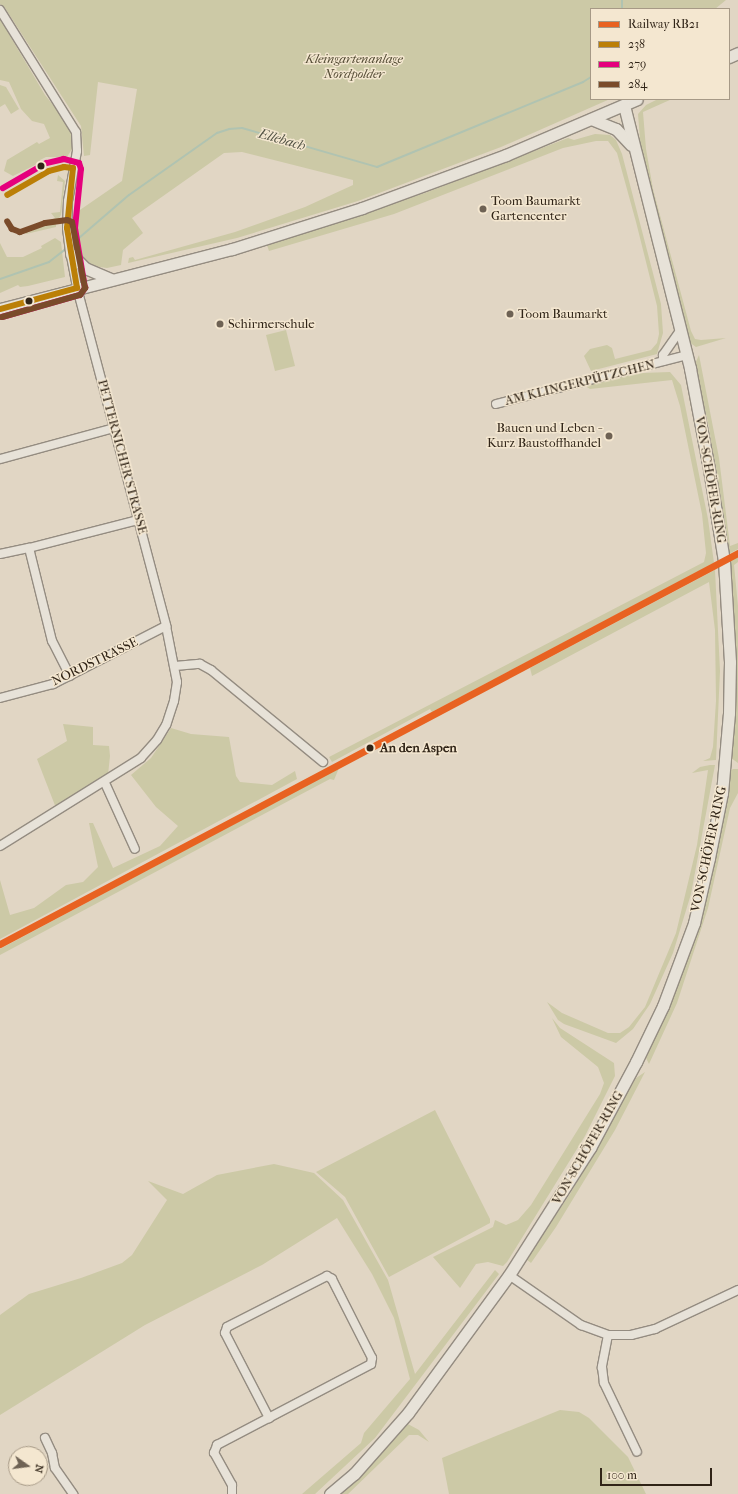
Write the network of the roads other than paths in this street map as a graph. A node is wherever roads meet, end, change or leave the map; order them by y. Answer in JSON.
{"nodes":[{"id":1,"x":0,"y":10,"type":"edge"},
{"id":2,"x":634,"y":100,"type":"edge"},
{"id":3,"x":624,"y":104,"type":"junction"},
{"id":4,"x":591,"y":119,"type":"junction"},
{"id":5,"x":634,"y":151,"type":"junction"},
{"id":6,"x":71,"y":253,"type":"junction"},
{"id":7,"x":111,"y":278,"type":"junction"},
{"id":8,"x":77,"y":288,"type":"junction"},
{"id":9,"x":0,"y":308,"type":"edge"},
{"id":10,"x":680,"y":331,"type":"junction"},
{"id":11,"x":687,"y":354,"type":"junction"},
{"id":12,"x":663,"y":362,"type":"junction"},
{"id":13,"x":496,"y":404,"type":"dead end"},
{"id":14,"x":114,"y":428,"type":"junction"},
{"id":15,"x":0,"y":458,"type":"edge"},
{"id":16,"x":138,"y":520,"type":"junction"},
{"id":17,"x":29,"y":548,"type":"junction"},
{"id":18,"x":0,"y":554,"type":"edge"},
{"id":19,"x":166,"y":626,"type":"junction"},
{"id":20,"x":176,"y":666,"type":"junction"},
{"id":21,"x":70,"y":676,"type":"junction"},
{"id":22,"x":0,"y":698,"type":"edge"},
{"id":23,"x":323,"y":762,"type":"dead end"},
{"id":24,"x":105,"y":783,"type":"junction"},
{"id":25,"x":0,"y":846,"type":"edge"},
{"id":26,"x":135,"y":849,"type":"dead end"},
{"id":27,"x":509,"y":1275,"type":"junction"},
{"id":28,"x":738,"y":1290,"type":"edge"},
{"id":29,"x":608,"y":1335,"type":"junction"},
{"id":30,"x":269,"y":1418,"type":"junction"},
{"id":31,"x":45,"y":1438,"type":"dead end"},
{"id":32,"x":637,"y":1452,"type":"dead end"},
{"id":33,"x":73,"y":1494,"type":"edge"},
{"id":34,"x":232,"y":1494,"type":"edge"},
{"id":35,"x":330,"y":1494,"type":"edge"}],
"edges":[{"from":1,"to":6,"type":"street","name":"PETTERNICHER STRASSE"},
{"from":2,"to":3,"type":"main road"},
{"from":3,"to":4,"type":"main road"},
{"from":3,"to":5,"type":"main road","name":"VON-SCHÖFER-RING"},
{"from":4,"to":5,"type":"main road"},
{"from":4,"to":7,"type":"main road"},
{"from":5,"to":10,"type":"main road","name":"VON-SCHÖFER-RING"},
{"from":6,"to":7,"type":"main road"},
{"from":6,"to":8,"type":"street","name":"PETTERNICHER STRASSE"},
{"from":7,"to":8,"type":"main road"},
{"from":8,"to":9,"type":"main road"},
{"from":8,"to":14,"type":"street","name":"PETTERNICHER STRASSE"},
{"from":10,"to":11,"type":"main road","name":"VON-SCHÖFER-RING"},
{"from":10,"to":12,"type":"street","name":"AM KLINGERPÜTZCHEN"},
{"from":11,"to":12,"type":"street","name":"AM KLINGERPÜTZCHEN"},
{"from":11,"to":27,"type":"main road","name":"VON-SCHÖFER-RING"},
{"from":12,"to":13,"type":"street","name":"AM KLINGERPÜTZCHEN"},
{"from":14,"to":15,"type":"street"},
{"from":14,"to":16,"type":"street","name":"PETTERNICHER STRASSE"},
{"from":16,"to":17,"type":"street"},
{"from":16,"to":19,"type":"street","name":"PETTERNICHER STRASSE"},
{"from":17,"to":18,"type":"street"},
{"from":17,"to":21,"type":"street"},
{"from":19,"to":20,"type":"street","name":"PETTERNICHER STRASSE"},
{"from":19,"to":21,"type":"street","name":"NORDSTRASSE"},
{"from":20,"to":23,"type":"street"},
{"from":20,"to":24,"type":"street","name":"PETTERNICHER STRASSE"},
{"from":21,"to":22,"type":"street","name":"NORDSTRASSE"},
{"from":24,"to":25,"type":"street","name":"PETTERNICHER STRASSE"},
{"from":24,"to":26,"type":"street"},
{"from":27,"to":29,"type":"street"},
{"from":27,"to":35,"type":"main road","name":"VON-SCHÖFER-RING"},
{"from":28,"to":29,"type":"street"},
{"from":29,"to":32,"type":"street"},
{"from":30,"to":30,"type":"street"},
{"from":30,"to":34,"type":"street"},
{"from":31,"to":33,"type":"street"}]}
